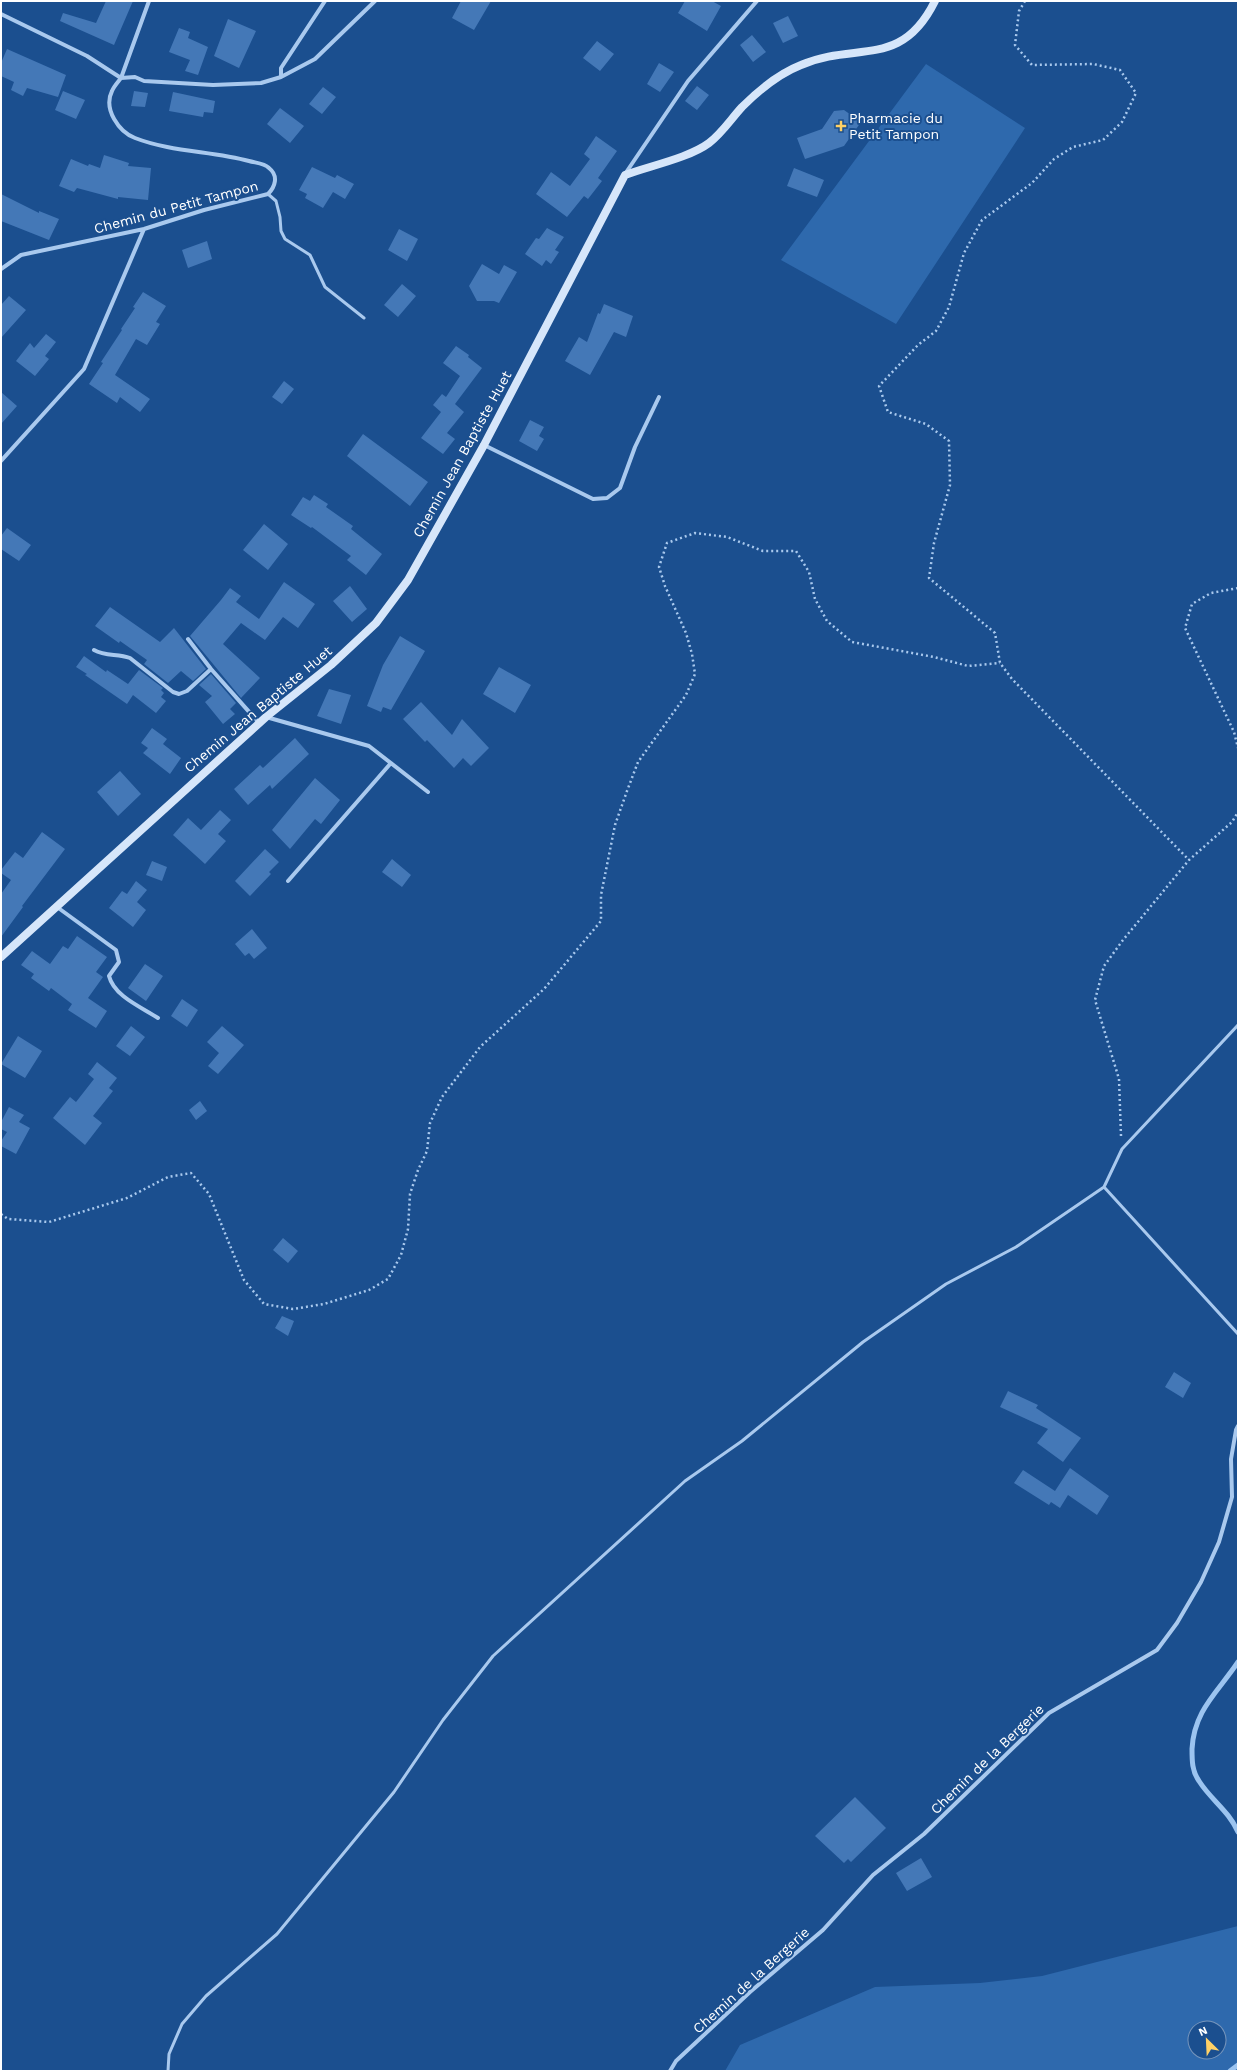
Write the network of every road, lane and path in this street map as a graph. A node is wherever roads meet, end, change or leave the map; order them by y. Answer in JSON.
{"nodes":[{"id":1,"x":149,"y":1,"type":"edge"},
{"id":2,"x":325,"y":1,"type":"edge"},
{"id":3,"x":375,"y":1,"type":"edge"},
{"id":4,"x":757,"y":1,"type":"edge"},
{"id":5,"x":935,"y":1,"type":"edge"},
{"id":6,"x":1025,"y":1,"type":"edge"},
{"id":7,"x":1,"y":14,"type":"edge"},
{"id":8,"x":280,"y":77,"type":"junction"},
{"id":9,"x":121,"y":78,"type":"junction"},
{"id":10,"x":624,"y":175,"type":"junction"},
{"id":11,"x":268,"y":194,"type":"junction"},
{"id":12,"x":144,"y":229,"type":"junction"},
{"id":13,"x":1,"y":269,"type":"edge"},
{"id":14,"x":364,"y":318,"type":"dead end"},
{"id":15,"x":659,"y":398,"type":"dead end"},
{"id":16,"x":484,"y":445,"type":"junction"},
{"id":17,"x":1,"y":461,"type":"edge"},
{"id":18,"x":1238,"y":588,"type":"edge"},
{"id":19,"x":188,"y":639,"type":"dead end"},
{"id":20,"x":94,"y":650,"type":"dead end"},
{"id":21,"x":1000,"y":663,"type":"junction"},
{"id":22,"x":211,"y":668,"type":"junction"},
{"id":23,"x":266,"y":717,"type":"junction"},
{"id":24,"x":259,"y":723,"type":"junction"},
{"id":25,"x":1238,"y":748,"type":"edge"},
{"id":26,"x":391,"y":762,"type":"junction"},
{"id":27,"x":428,"y":792,"type":"dead end"},
{"id":28,"x":1238,"y":812,"type":"edge"},
{"id":29,"x":1189,"y":860,"type":"junction"},
{"id":30,"x":288,"y":881,"type":"dead end"},
{"id":31,"x":56,"y":906,"type":"junction"},
{"id":32,"x":1,"y":957,"type":"edge"},
{"id":33,"x":158,"y":1018,"type":"dead end"},
{"id":34,"x":1238,"y":1025,"type":"edge"},
{"id":35,"x":1122,"y":1148,"type":"junction"},
{"id":36,"x":1104,"y":1187,"type":"junction"},
{"id":37,"x":1,"y":1214,"type":"edge"},
{"id":38,"x":1238,"y":1334,"type":"edge"},
{"id":39,"x":1238,"y":1426,"type":"edge"},
{"id":40,"x":168,"y":2071,"type":"edge"},
{"id":41,"x":670,"y":2071,"type":"edge"}],
"edges":[{"from":1,"to":9,"type":"street","name":"Chemin du Petit Tampon"},
{"from":2,"to":8,"type":"street"},
{"from":3,"to":8,"type":"street"},
{"from":4,"to":10,"type":"street"},
{"from":5,"to":10,"type":"street"},
{"from":6,"to":21,"type":"path"},
{"from":7,"to":9,"type":"street"},
{"from":8,"to":9,"type":"street"},
{"from":9,"to":11,"type":"street","name":"Chemin du Petit Tampon"},
{"from":10,"to":16,"type":"street","name":"Chemin Jean Baptiste Huet"},
{"from":11,"to":12,"type":"street","name":"Chemin du Petit Tampon"},
{"from":11,"to":14,"type":"lane"},
{"from":12,"to":13,"type":"street","name":"Chemin du Petit Tampon"},
{"from":12,"to":17,"type":"street"},
{"from":15,"to":16,"type":"street"},
{"from":16,"to":23,"type":"street","name":"Chemin Jean Baptiste Huet"},
{"from":18,"to":25,"type":"path"},
{"from":19,"to":22,"type":"street"},
{"from":20,"to":22,"type":"street"},
{"from":21,"to":29,"type":"path"},
{"from":21,"to":37,"type":"path"},
{"from":22,"to":24,"type":"street"},
{"from":23,"to":24,"type":"street","name":"Chemin Jean Baptiste Huet"},
{"from":23,"to":26,"type":"street"},
{"from":24,"to":31,"type":"street","name":"Chemin Jean Baptiste Huet"},
{"from":26,"to":27,"type":"street"},
{"from":26,"to":30,"type":"street"},
{"from":28,"to":29,"type":"path"},
{"from":29,"to":35,"type":"path"},
{"from":31,"to":32,"type":"street","name":"Chemin Jean Baptiste Huet"},
{"from":31,"to":33,"type":"street"},
{"from":34,"to":35,"type":"lane"},
{"from":35,"to":36,"type":"lane"},
{"from":36,"to":38,"type":"lane"},
{"from":36,"to":40,"type":"lane"},
{"from":39,"to":41,"type":"street","name":"Chemin de la Bergerie"}]}
